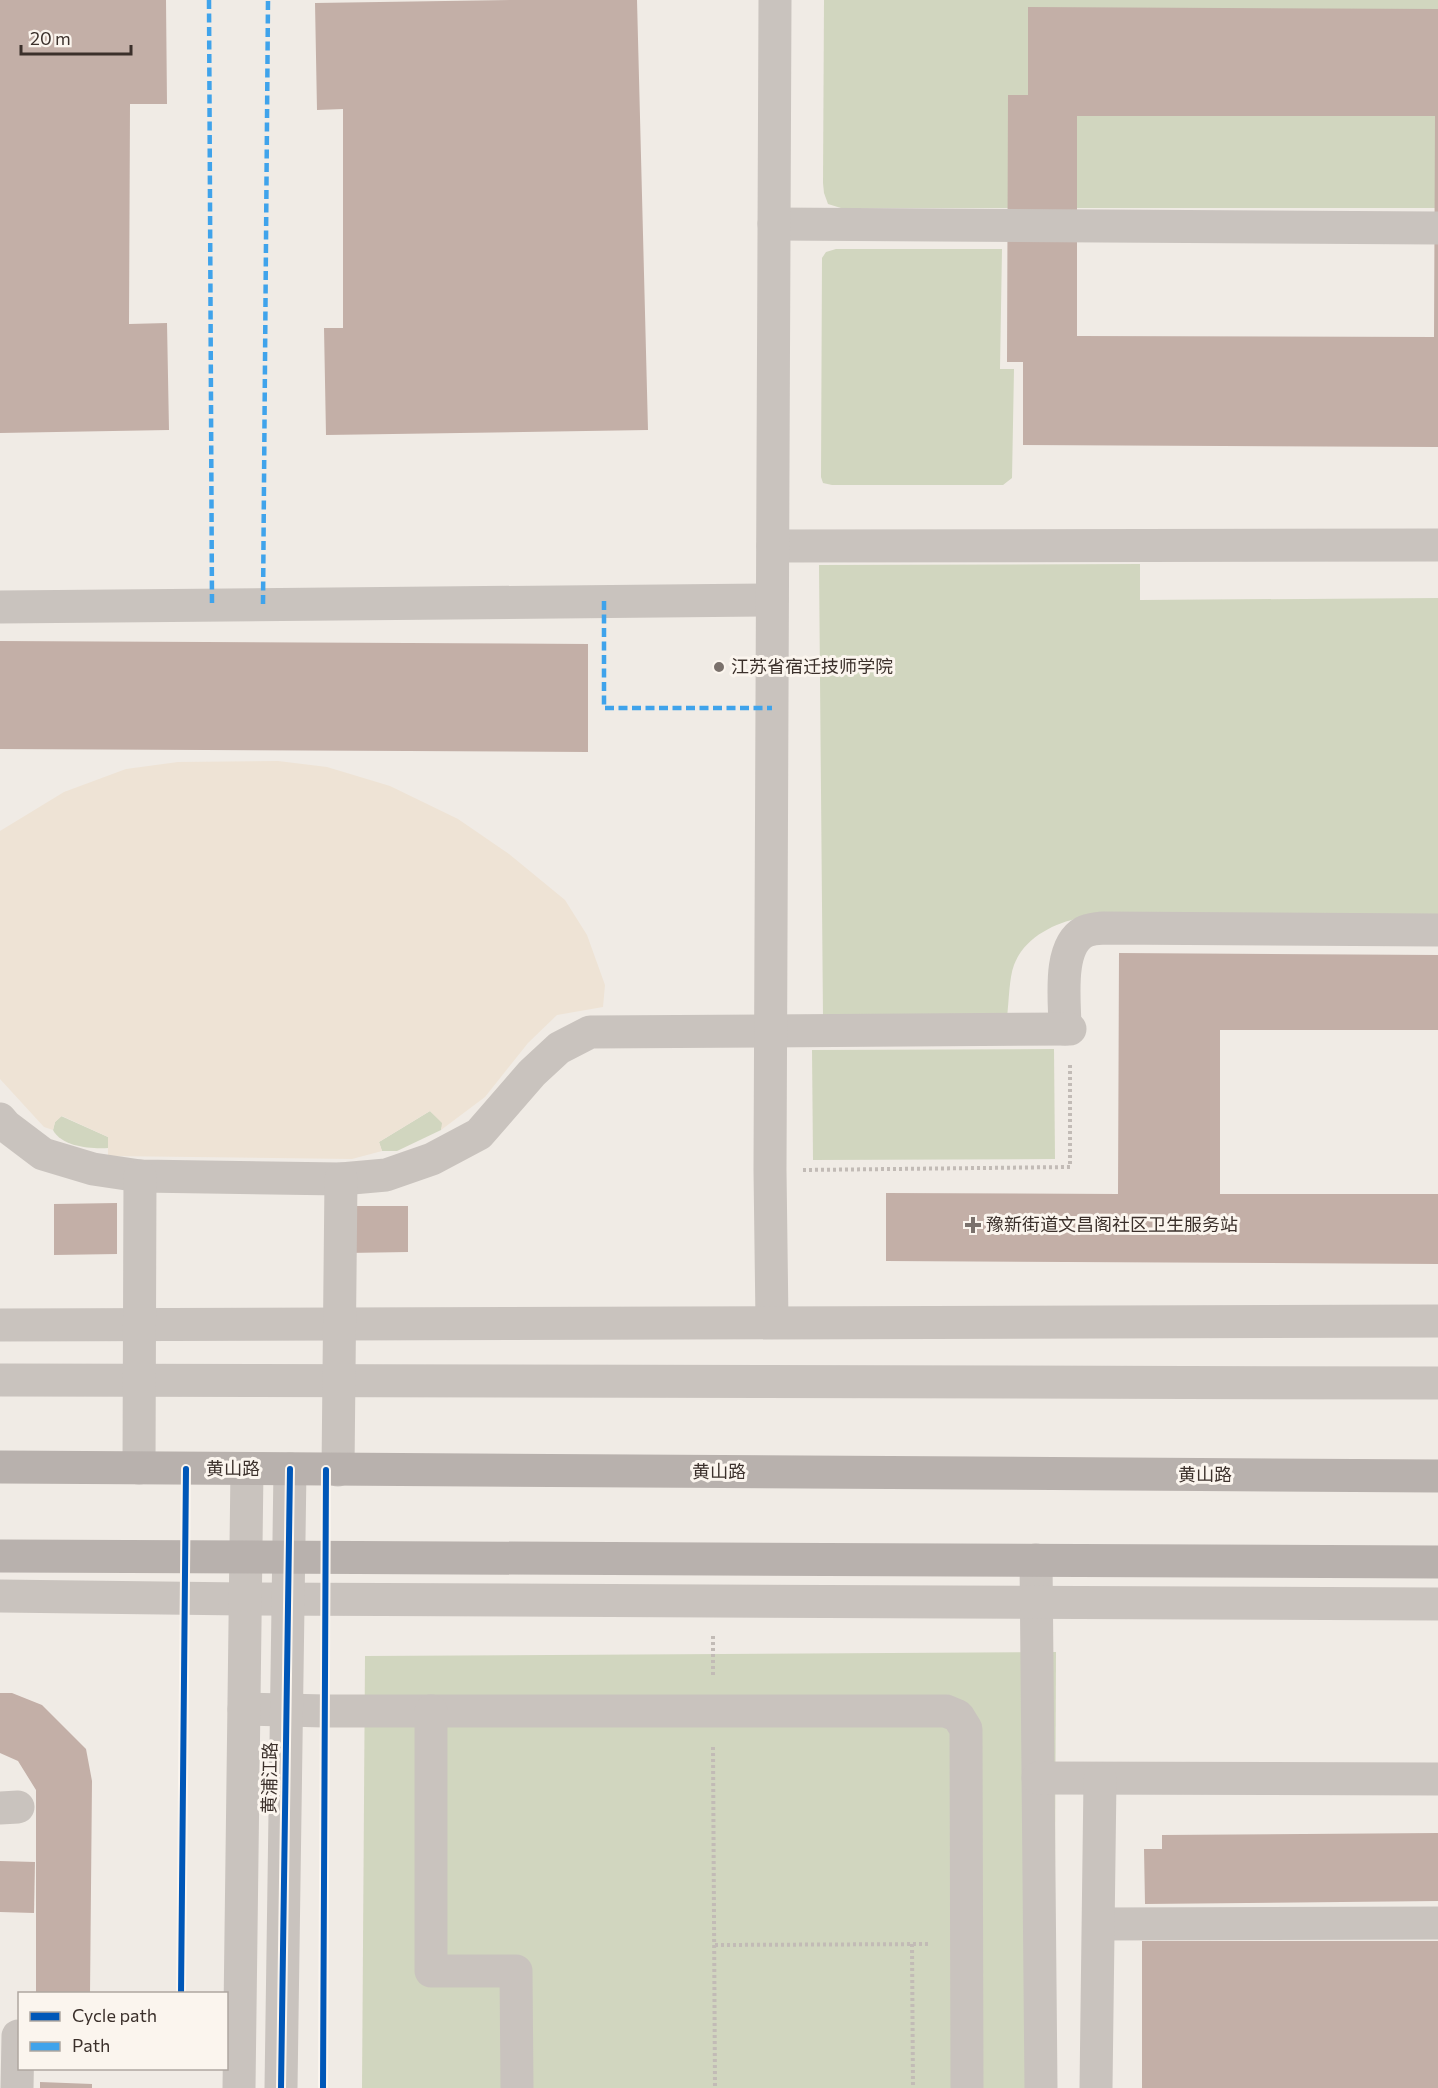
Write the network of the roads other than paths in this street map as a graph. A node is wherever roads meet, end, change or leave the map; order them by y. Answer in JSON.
{"nodes":[{"id":1,"x":775,"y":0,"type":"edge"},
{"id":2,"x":774,"y":224,"type":"junction"},
{"id":3,"x":1438,"y":228,"type":"edge"},
{"id":4,"x":1438,"y":545,"type":"edge"},
{"id":5,"x":773,"y":546,"type":"junction"},
{"id":6,"x":772,"y":600,"type":"junction"},
{"id":7,"x":0,"y":607,"type":"edge"},
{"id":8,"x":1438,"y":930,"type":"edge"},
{"id":9,"x":771,"y":1032,"type":"junction"},
{"id":10,"x":0,"y":1119,"type":"edge"},
{"id":11,"x":140,"y":1176,"type":"junction"},
{"id":12,"x":340,"y":1179,"type":"junction"},
{"id":13,"x":1438,"y":1321,"type":"edge"},
{"id":14,"x":772,"y":1322,"type":"junction"},
{"id":15,"x":339,"y":1323,"type":"junction"},
{"id":16,"x":0,"y":1325,"type":"edge"},
{"id":17,"x":139,"y":1325,"type":"junction"},
{"id":18,"x":0,"y":1380,"type":"edge"},
{"id":19,"x":139,"y":1380,"type":"junction"},
{"id":20,"x":339,"y":1381,"type":"junction"},
{"id":21,"x":1438,"y":1383,"type":"edge"},
{"id":22,"x":0,"y":1467,"type":"edge"},
{"id":23,"x":139,"y":1468,"type":"junction"},
{"id":24,"x":247,"y":1469,"type":"junction"},
{"id":25,"x":290,"y":1469,"type":"junction"},
{"id":26,"x":338,"y":1470,"type":"junction"},
{"id":27,"x":1438,"y":1476,"type":"edge"},
{"id":28,"x":0,"y":1556,"type":"edge"},
{"id":29,"x":245,"y":1557,"type":"junction"},
{"id":30,"x":288,"y":1557,"type":"junction"},
{"id":31,"x":1036,"y":1560,"type":"junction"},
{"id":32,"x":1438,"y":1562,"type":"edge"},
{"id":33,"x":0,"y":1596,"type":"edge"},
{"id":34,"x":244,"y":1599,"type":"junction"},
{"id":35,"x":288,"y":1599,"type":"junction"},
{"id":36,"x":1037,"y":1603,"type":"junction"},
{"id":37,"x":1438,"y":1604,"type":"edge"},
{"id":38,"x":244,"y":1709,"type":"junction"},
{"id":39,"x":286,"y":1710,"type":"junction"},
{"id":40,"x":431,"y":1711,"type":"junction"},
{"id":41,"x":1038,"y":1778,"type":"junction"},
{"id":42,"x":1100,"y":1779,"type":"junction"},
{"id":43,"x":1438,"y":1779,"type":"edge"},
{"id":44,"x":1438,"y":1923,"type":"edge"},
{"id":45,"x":1099,"y":1924,"type":"junction"},
{"id":46,"x":12,"y":2036,"type":"edge"},
{"id":47,"x":233,"y":2042,"type":"edge"},
{"id":48,"x":17,"y":2088,"type":"edge"},
{"id":49,"x":239,"y":2088,"type":"edge"},
{"id":50,"x":281,"y":2088,"type":"edge"},
{"id":51,"x":517,"y":2088,"type":"edge"},
{"id":52,"x":967,"y":2088,"type":"edge"},
{"id":53,"x":1041,"y":2088,"type":"edge"},
{"id":54,"x":1096,"y":2088,"type":"edge"}],
"edges":[{"from":1,"to":2,"type":"street"},
{"from":2,"to":3,"type":"street"},
{"from":2,"to":5,"type":"street"},
{"from":4,"to":5,"type":"street"},
{"from":5,"to":6,"type":"street"},
{"from":6,"to":7,"type":"street"},
{"from":6,"to":9,"type":"street"},
{"from":8,"to":9,"type":"street"},
{"from":9,"to":12,"type":"street"},
{"from":9,"to":14,"type":"street"},
{"from":10,"to":11,"type":"street"},
{"from":11,"to":12,"type":"street"},
{"from":11,"to":17,"type":"street"},
{"from":12,"to":15,"type":"street"},
{"from":13,"to":14,"type":"street"},
{"from":14,"to":15,"type":"street"},
{"from":15,"to":17,"type":"street"},
{"from":15,"to":20,"type":"street"},
{"from":16,"to":17,"type":"street"},
{"from":17,"to":19,"type":"street"},
{"from":18,"to":19,"type":"street"},
{"from":19,"to":20,"type":"street"},
{"from":19,"to":23,"type":"street"},
{"from":20,"to":21,"type":"street"},
{"from":20,"to":26,"type":"street"},
{"from":22,"to":23,"type":"main road","name":"黄山路"},
{"from":23,"to":24,"type":"main road","name":"黄山路"},
{"from":24,"to":25,"type":"main road","name":"黄山路"},
{"from":24,"to":29,"type":"street","name":"黄浦江路"},
{"from":25,"to":26,"type":"main road","name":"黄山路"},
{"from":25,"to":30,"type":"street","name":"黄浦江路"},
{"from":26,"to":27,"type":"main road","name":"黄山路"},
{"from":28,"to":29,"type":"main road"},
{"from":29,"to":30,"type":"main road"},
{"from":29,"to":34,"type":"street","name":"黄浦江路"},
{"from":30,"to":31,"type":"main road"},
{"from":30,"to":35,"type":"street","name":"黄浦江路"},
{"from":31,"to":32,"type":"main road"},
{"from":31,"to":36,"type":"street"},
{"from":33,"to":34,"type":"street"},
{"from":34,"to":35,"type":"street"},
{"from":34,"to":38,"type":"street","name":"黄浦江路"},
{"from":35,"to":36,"type":"street"},
{"from":35,"to":39,"type":"street","name":"黄浦江路"},
{"from":36,"to":37,"type":"street"},
{"from":36,"to":41,"type":"street"},
{"from":38,"to":39,"type":"street"},
{"from":38,"to":47,"type":"street","name":"黄浦江路"},
{"from":39,"to":40,"type":"street"},
{"from":39,"to":50,"type":"street","name":"黄浦江路"},
{"from":40,"to":51,"type":"street"},
{"from":40,"to":52,"type":"street"},
{"from":41,"to":42,"type":"street"},
{"from":41,"to":53,"type":"street"},
{"from":42,"to":43,"type":"street"},
{"from":42,"to":45,"type":"street"},
{"from":44,"to":45,"type":"street"},
{"from":45,"to":54,"type":"street"},
{"from":46,"to":48,"type":"street"},
{"from":47,"to":49,"type":"street","name":"黄浦江路"}]}
